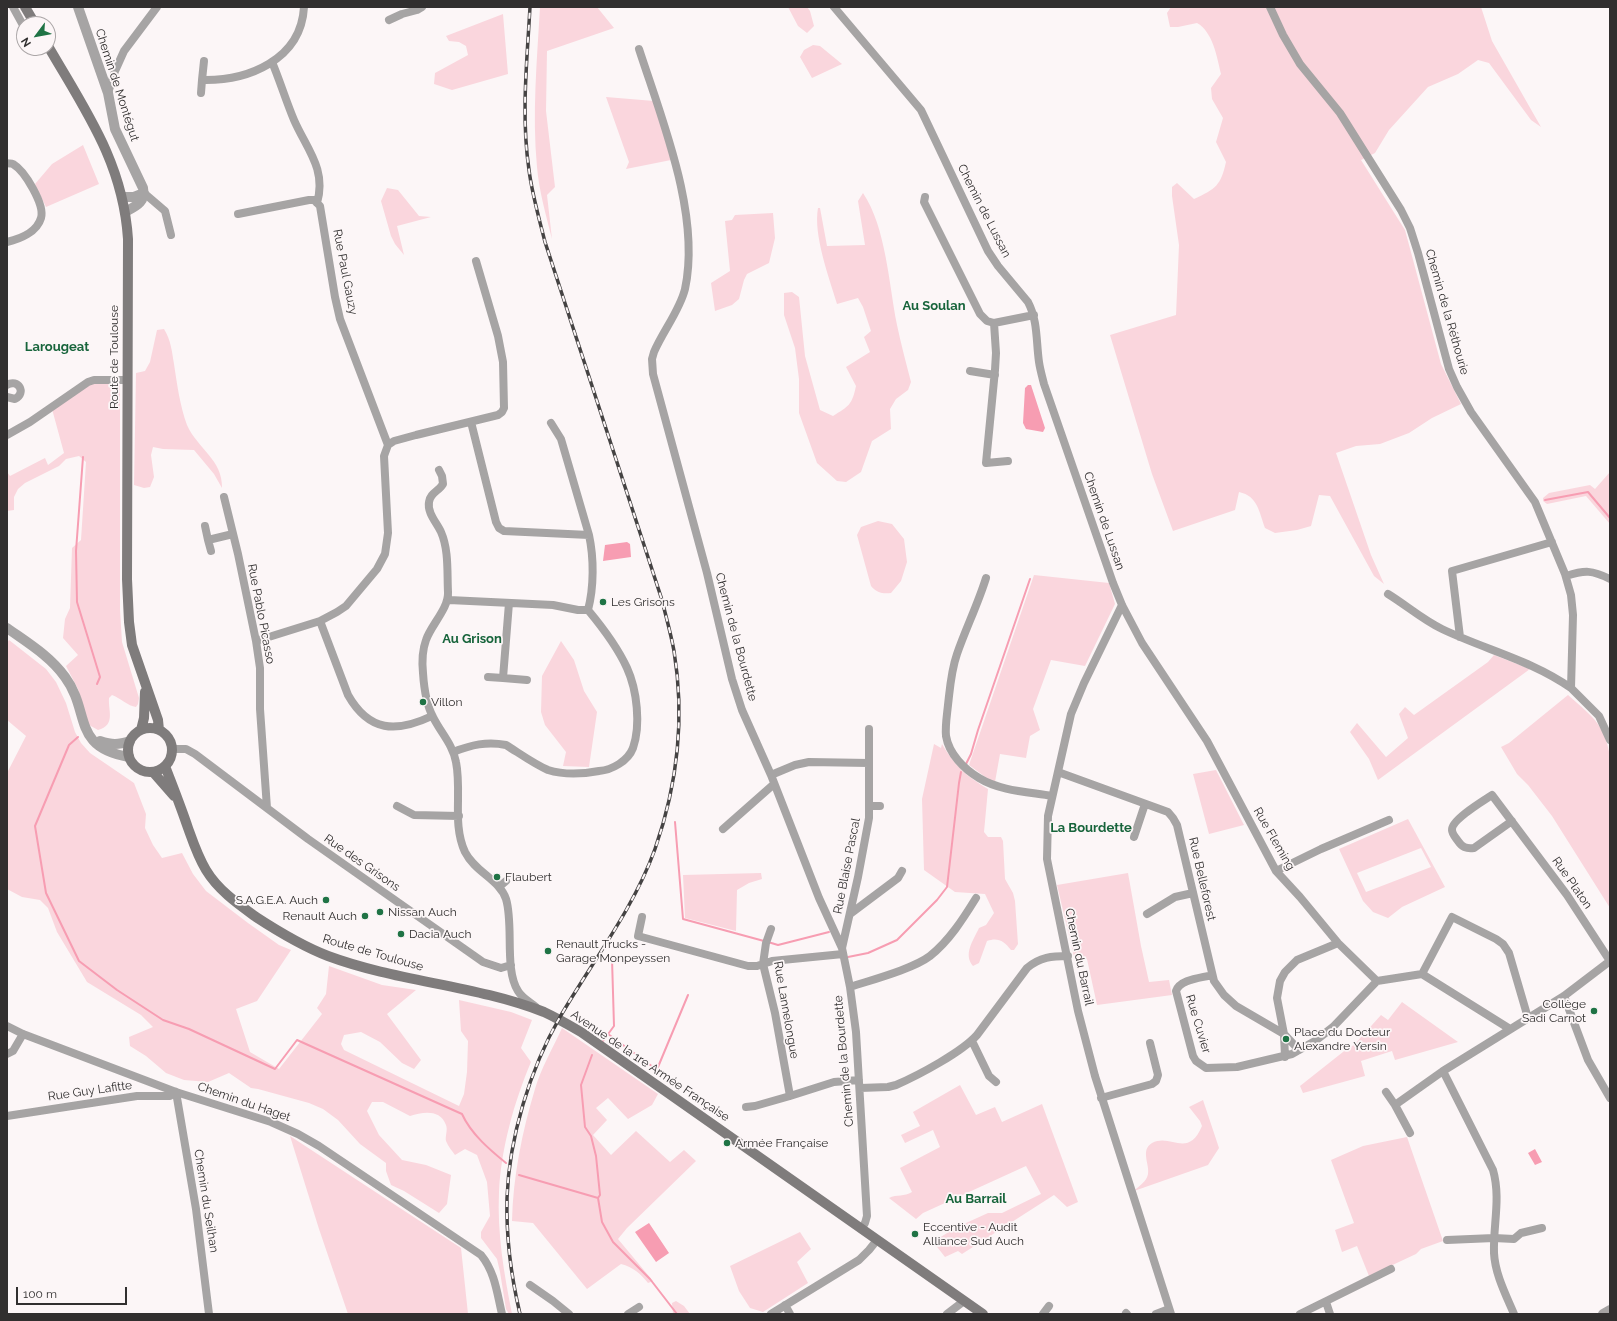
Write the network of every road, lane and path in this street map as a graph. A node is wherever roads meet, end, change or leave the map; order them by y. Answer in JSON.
{"nodes":[{"id":1,"x":13,"y":7,"type":"edge"},
{"id":2,"x":26,"y":7,"type":"edge"},
{"id":3,"x":78,"y":7,"type":"edge"},
{"id":4,"x":157,"y":7,"type":"edge"},
{"id":5,"x":304,"y":7,"type":"edge"},
{"id":6,"x":422,"y":7,"type":"edge"},
{"id":7,"x":834,"y":7,"type":"edge"},
{"id":8,"x":1270,"y":7,"type":"edge"},
{"id":9,"x":18,"y":16,"type":"edge"},
{"id":10,"x":31,"y":16,"type":"edge"},
{"id":11,"x":389,"y":20,"type":"dead end"},
{"id":12,"x":639,"y":50,"type":"dead end"},
{"id":13,"x":54,"y":56,"type":"edge"},
{"id":14,"x":204,"y":61,"type":"dead end"},
{"id":15,"x":272,"y":62,"type":"junction"},
{"id":16,"x":202,"y":80,"type":"junction"},
{"id":17,"x":108,"y":93,"type":"junction"},
{"id":18,"x":201,"y":93,"type":"dead end"},
{"id":19,"x":7,"y":163,"type":"edge"},
{"id":20,"x":144,"y":193,"type":"junction"},
{"id":21,"x":123,"y":197,"type":"junction"},
{"id":22,"x":925,"y":197,"type":"dead end"},
{"id":23,"x":317,"y":203,"type":"junction"},
{"id":24,"x":125,"y":212,"type":"junction"},
{"id":25,"x":238,"y":214,"type":"dead end"},
{"id":26,"x":171,"y":235,"type":"dead end"},
{"id":27,"x":7,"y":242,"type":"edge"},
{"id":28,"x":476,"y":261,"type":"dead end"},
{"id":29,"x":1034,"y":315,"type":"junction"},
{"id":30,"x":994,"y":323,"type":"junction"},
{"id":31,"x":970,"y":371,"type":"dead end"},
{"id":32,"x":995,"y":375,"type":"junction"},
{"id":33,"x":127,"y":380,"type":"junction"},
{"id":34,"x":7,"y":384,"type":"edge"},
{"id":35,"x":7,"y":397,"type":"edge"},
{"id":36,"x":551,"y":423,"type":"dead end"},
{"id":37,"x":472,"y":426,"type":"dead end"},
{"id":38,"x":7,"y":435,"type":"edge"},
{"id":39,"x":388,"y":445,"type":"junction"},
{"id":40,"x":1008,"y":461,"type":"dead end"},
{"id":41,"x":439,"y":470,"type":"dead end"},
{"id":42,"x":224,"y":498,"type":"dead end"},
{"id":43,"x":205,"y":526,"type":"dead end"},
{"id":44,"x":233,"y":534,"type":"junction"},
{"id":45,"x":589,"y":535,"type":"junction"},
{"id":46,"x":208,"y":540,"type":"junction"},
{"id":47,"x":1552,"y":542,"type":"junction"},
{"id":48,"x":211,"y":551,"type":"dead end"},
{"id":49,"x":1566,"y":576,"type":"junction"},
{"id":50,"x":986,"y":578,"type":"dead end"},
{"id":51,"x":1610,"y":579,"type":"edge"},
{"id":52,"x":1388,"y":594,"type":"dead end"},
{"id":53,"x":449,"y":600,"type":"junction"},
{"id":54,"x":509,"y":603,"type":"junction"},
{"id":55,"x":1122,"y":605,"type":"junction"},
{"id":56,"x":588,"y":610,"type":"junction"},
{"id":57,"x":320,"y":621,"type":"junction"},
{"id":58,"x":7,"y":629,"type":"edge"},
{"id":59,"x":1460,"y":637,"type":"junction"},
{"id":60,"x":256,"y":641,"type":"junction"},
{"id":61,"x":488,"y":677,"type":"dead end"},
{"id":62,"x":503,"y":678,"type":"junction"},
{"id":63,"x":527,"y":680,"type":"dead end"},
{"id":64,"x":144,"y":684,"type":"junction"},
{"id":65,"x":1571,"y":688,"type":"junction"},
{"id":66,"x":432,"y":716,"type":"junction"},
{"id":67,"x":869,"y":729,"type":"dead end"},
{"id":68,"x":140,"y":730,"type":"junction"},
{"id":69,"x":159,"y":730,"type":"junction"},
{"id":70,"x":89,"y":735,"type":"junction"},
{"id":71,"x":1610,"y":740,"type":"edge"},
{"id":72,"x":130,"y":741,"type":"junction"},
{"id":73,"x":172,"y":749,"type":"junction"},
{"id":74,"x":453,"y":752,"type":"junction"},
{"id":75,"x":129,"y":757,"type":"junction"},
{"id":76,"x":869,"y":763,"type":"junction"},
{"id":77,"x":165,"y":766,"type":"junction"},
{"id":78,"x":152,"y":772,"type":"junction"},
{"id":79,"x":1058,"y":772,"type":"junction"},
{"id":80,"x":771,"y":775,"type":"junction"},
{"id":81,"x":774,"y":784,"type":"junction"},
{"id":82,"x":1052,"y":796,"type":"junction"},
{"id":83,"x":178,"y":800,"type":"junction"},
{"id":84,"x":1145,"y":804,"type":"junction"},
{"id":85,"x":397,"y":806,"type":"dead end"},
{"id":86,"x":869,"y":806,"type":"junction"},
{"id":87,"x":880,"y":806,"type":"dead end"},
{"id":88,"x":268,"y":808,"type":"junction"},
{"id":89,"x":458,"y":816,"type":"junction"},
{"id":90,"x":1389,"y":820,"type":"dead end"},
{"id":91,"x":1512,"y":821,"type":"junction"},
{"id":92,"x":723,"y":829,"type":"dead end"},
{"id":93,"x":1134,"y":837,"type":"dead end"},
{"id":94,"x":902,"y":871,"type":"dead end"},
{"id":95,"x":1276,"y":871,"type":"junction"},
{"id":96,"x":506,"y":881,"type":"dead end"},
{"id":97,"x":499,"y":888,"type":"junction"},
{"id":98,"x":1193,"y":893,"type":"junction"},
{"id":99,"x":976,"y":898,"type":"dead end"},
{"id":100,"x":850,"y":914,"type":"junction"},
{"id":101,"x":1148,"y":914,"type":"dead end"},
{"id":102,"x":642,"y":917,"type":"dead end"},
{"id":103,"x":771,"y":929,"type":"dead end"},
{"id":104,"x":1338,"y":943,"type":"junction"},
{"id":105,"x":843,"y":951,"type":"junction"},
{"id":106,"x":1068,"y":956,"type":"junction"},
{"id":107,"x":1610,"y":961,"type":"edge"},
{"id":108,"x":763,"y":964,"type":"junction"},
{"id":109,"x":511,"y":965,"type":"junction"},
{"id":110,"x":1422,"y":974,"type":"junction"},
{"id":111,"x":1212,"y":975,"type":"junction"},
{"id":112,"x":1377,"y":981,"type":"junction"},
{"id":113,"x":850,"y":988,"type":"junction"},
{"id":114,"x":1564,"y":996,"type":"junction"},
{"id":115,"x":545,"y":1013,"type":"junction"},
{"id":116,"x":1528,"y":1018,"type":"junction"},
{"id":117,"x":559,"y":1019,"type":"joint"},
{"id":118,"x":7,"y":1026,"type":"edge"},
{"id":119,"x":1510,"y":1029,"type":"junction"},
{"id":120,"x":23,"y":1034,"type":"junction"},
{"id":121,"x":1284,"y":1034,"type":"junction"},
{"id":122,"x":972,"y":1041,"type":"junction"},
{"id":123,"x":1150,"y":1043,"type":"dead end"},
{"id":124,"x":1299,"y":1050,"type":"junction"},
{"id":125,"x":7,"y":1054,"type":"edge"},
{"id":126,"x":1285,"y":1056,"type":"junction"},
{"id":127,"x":1442,"y":1071,"type":"junction"},
{"id":128,"x":996,"y":1082,"type":"dead end"},
{"id":129,"x":859,"y":1084,"type":"junction"},
{"id":130,"x":176,"y":1092,"type":"junction"},
{"id":131,"x":1386,"y":1092,"type":"dead end"},
{"id":132,"x":790,"y":1096,"type":"junction"},
{"id":133,"x":1101,"y":1098,"type":"junction"},
{"id":134,"x":1610,"y":1098,"type":"edge"},
{"id":135,"x":1395,"y":1105,"type":"junction"},
{"id":136,"x":746,"y":1107,"type":"dead end"},
{"id":137,"x":7,"y":1116,"type":"edge"},
{"id":138,"x":1410,"y":1133,"type":"dead end"},
{"id":139,"x":1542,"y":1228,"type":"dead end"},
{"id":140,"x":862,"y":1229,"type":"junction"},
{"id":141,"x":1494,"y":1238,"type":"junction"},
{"id":142,"x":877,"y":1240,"type":"junction"},
{"id":143,"x":1448,"y":1240,"type":"dead end"},
{"id":144,"x":1391,"y":1269,"type":"dead end"},
{"id":145,"x":530,"y":1285,"type":"dead end"},
{"id":146,"x":964,"y":1301,"type":"junction"},
{"id":147,"x":1326,"y":1302,"type":"junction"},
{"id":148,"x":784,"y":1305,"type":"junction"},
{"id":149,"x":1049,"y":1306,"type":"dead end"},
{"id":150,"x":639,"y":1307,"type":"dead end"},
{"id":151,"x":1610,"y":1310,"type":"edge"},
{"id":152,"x":1170,"y":1311,"type":"edge"},
{"id":153,"x":209,"y":1314,"type":"edge"},
{"id":154,"x":502,"y":1314,"type":"edge"},
{"id":155,"x":569,"y":1314,"type":"edge"},
{"id":156,"x":628,"y":1314,"type":"edge"},
{"id":157,"x":771,"y":1314,"type":"edge"},
{"id":158,"x":790,"y":1314,"type":"edge"},
{"id":159,"x":947,"y":1314,"type":"edge"},
{"id":160,"x":982,"y":1314,"type":"edge"},
{"id":161,"x":1043,"y":1314,"type":"edge"},
{"id":162,"x":1156,"y":1314,"type":"edge"},
{"id":163,"x":1300,"y":1314,"type":"edge"},
{"id":164,"x":1330,"y":1314,"type":"edge"},
{"id":165,"x":1514,"y":1314,"type":"edge"},
{"id":166,"x":1603,"y":1314,"type":"edge"}],
"edges":[{"from":1,"to":9,"type":"street"},
{"from":2,"to":10,"type":"main road"},
{"from":3,"to":17,"type":"street","name":"Chemin de Montégut"},
{"from":4,"to":17,"type":"street"},
{"from":5,"to":15,"type":"street"},
{"from":6,"to":11,"type":"street"},
{"from":7,"to":29,"type":"street","name":"Chemin de Lussan"},
{"from":8,"to":47,"type":"street","name":"Chemin de la Réthourie"},
{"from":12,"to":80,"type":"street","name":"Chemin de la Bourdette"},
{"from":13,"to":21,"type":"main road","name":"Route de Toulouse"},
{"from":14,"to":16,"type":"street"},
{"from":15,"to":16,"type":"street"},
{"from":15,"to":23,"type":"street"},
{"from":16,"to":18,"type":"street"},
{"from":17,"to":20,"type":"street","name":"Chemin de Montégut"},
{"from":19,"to":27,"type":"street"},
{"from":20,"to":21,"type":"street"},
{"from":20,"to":24,"type":"street"},
{"from":20,"to":26,"type":"street"},
{"from":21,"to":24,"type":"main road","name":"Route de Toulouse"},
{"from":22,"to":30,"type":"street"},
{"from":23,"to":25,"type":"street"},
{"from":23,"to":39,"type":"street","name":"Rue Paul Gauzy"},
{"from":24,"to":33,"type":"main road","name":"Route de Toulouse"},
{"from":28,"to":39,"type":"street"},
{"from":29,"to":30,"type":"street"},
{"from":29,"to":55,"type":"street","name":"Chemin de Lussan"},
{"from":30,"to":32,"type":"street"},
{"from":31,"to":32,"type":"street"},
{"from":32,"to":40,"type":"street"},
{"from":33,"to":38,"type":"street"},
{"from":33,"to":64,"type":"main road","name":"Route de Toulouse"},
{"from":34,"to":35,"type":"street"},
{"from":36,"to":45,"type":"street"},
{"from":37,"to":45,"type":"street"},
{"from":39,"to":57,"type":"street"},
{"from":41,"to":53,"type":"street"},
{"from":42,"to":44,"type":"street","name":"Rue Pablo Picasso"},
{"from":43,"to":46,"type":"street"},
{"from":44,"to":46,"type":"street"},
{"from":44,"to":60,"type":"street","name":"Rue Pablo Picasso"},
{"from":45,"to":56,"type":"street"},
{"from":46,"to":48,"type":"street"},
{"from":47,"to":49,"type":"street","name":"Chemin de la Réthourie"},
{"from":47,"to":59,"type":"street"},
{"from":49,"to":51,"type":"street"},
{"from":49,"to":65,"type":"street","name":"Chemin de la Réthourie"},
{"from":50,"to":82,"type":"street"},
{"from":52,"to":59,"type":"street"},
{"from":53,"to":54,"type":"street"},
{"from":53,"to":66,"type":"street"},
{"from":54,"to":56,"type":"street"},
{"from":54,"to":62,"type":"street"},
{"from":55,"to":79,"type":"street","name":"Chemin du Barrail"},
{"from":55,"to":95,"type":"street","name":"Rue Fleming"},
{"from":56,"to":74,"type":"street"},
{"from":57,"to":60,"type":"street"},
{"from":57,"to":66,"type":"street"},
{"from":58,"to":70,"type":"street"},
{"from":59,"to":65,"type":"street"},
{"from":60,"to":88,"type":"street","name":"Rue Pablo Picasso"},
{"from":61,"to":62,"type":"street"},
{"from":62,"to":63,"type":"street"},
{"from":64,"to":68,"type":"main road","name":"Route de Toulouse"},
{"from":64,"to":69,"type":"main road","name":"Route de Toulouse"},
{"from":65,"to":71,"type":"street"},
{"from":66,"to":74,"type":"street"},
{"from":67,"to":76,"type":"street","name":"Rue Blaise Pascal"},
{"from":68,"to":69,"type":"main road"},
{"from":68,"to":72,"type":"main road"},
{"from":69,"to":73,"type":"main road"},
{"from":70,"to":72,"type":"street"},
{"from":70,"to":75,"type":"street"},
{"from":72,"to":75,"type":"main road"},
{"from":73,"to":77,"type":"main road"},
{"from":73,"to":88,"type":"street","name":"Rue des Grisons"},
{"from":74,"to":89,"type":"street"},
{"from":75,"to":78,"type":"main road"},
{"from":76,"to":80,"type":"street"},
{"from":76,"to":86,"type":"street","name":"Rue Blaise Pascal"},
{"from":77,"to":78,"type":"main road"},
{"from":77,"to":83,"type":"main road","name":"Route de Toulouse"},
{"from":78,"to":83,"type":"main road","name":"Route de Toulouse"},
{"from":79,"to":82,"type":"street","name":"Chemin du Barrail"},
{"from":79,"to":84,"type":"street","name":"Rue Belleforest"},
{"from":80,"to":81,"type":"street","name":"Chemin de la Bourdette"},
{"from":81,"to":92,"type":"street"},
{"from":81,"to":105,"type":"street","name":"Chemin de la Bourdette"},
{"from":82,"to":106,"type":"street","name":"Chemin du Barrail"},
{"from":83,"to":115,"type":"main road","name":"Route de Toulouse"},
{"from":84,"to":93,"type":"street"},
{"from":84,"to":98,"type":"street","name":"Rue Belleforest"},
{"from":85,"to":89,"type":"street"},
{"from":86,"to":87,"type":"street"},
{"from":86,"to":100,"type":"street","name":"Rue Blaise Pascal"},
{"from":88,"to":109,"type":"street","name":"Rue des Grisons"},
{"from":89,"to":97,"type":"street"},
{"from":90,"to":95,"type":"street"},
{"from":91,"to":91,"type":"street","name":"Rue Platon"},
{"from":91,"to":107,"type":"street","name":"Rue Platon"},
{"from":94,"to":100,"type":"street"},
{"from":95,"to":104,"type":"street","name":"Rue Fleming"},
{"from":96,"to":97,"type":"street"},
{"from":97,"to":109,"type":"street"},
{"from":98,"to":101,"type":"street"},
{"from":98,"to":111,"type":"street","name":"Rue Belleforest"},
{"from":99,"to":113,"type":"street"},
{"from":100,"to":105,"type":"street","name":"Rue Blaise Pascal"},
{"from":102,"to":108,"type":"street"},
{"from":103,"to":108,"type":"street","name":"Rue Lannelongue"},
{"from":104,"to":112,"type":"street","name":"Rue Fleming"},
{"from":104,"to":121,"type":"street"},
{"from":105,"to":108,"type":"street"},
{"from":105,"to":113,"type":"street","name":"Chemin de la Bourdette"},
{"from":106,"to":122,"type":"street"},
{"from":106,"to":133,"type":"street","name":"Chemin du Barrail"},
{"from":107,"to":114,"type":"street"},
{"from":108,"to":132,"type":"street","name":"Rue Lannelongue"},
{"from":109,"to":115,"type":"street"},
{"from":110,"to":112,"type":"street"},
{"from":110,"to":116,"type":"street"},
{"from":110,"to":119,"type":"street"},
{"from":111,"to":121,"type":"street","name":"Rue Belleforest"},
{"from":111,"to":126,"type":"street","name":"Rue Cuvier"},
{"from":112,"to":124,"type":"street","name":"Rue Cuvier"},
{"from":113,"to":129,"type":"street","name":"Chemin de la Bourdette"},
{"from":114,"to":116,"type":"street"},
{"from":114,"to":134,"type":"street"},
{"from":115,"to":117,"type":"main road","name":"Route de Toulouse"},
{"from":116,"to":119,"type":"street"},
{"from":117,"to":140,"type":"main road","name":"Avenue de la 1re Armée Française"},
{"from":118,"to":120,"type":"street","name":"Chemin du Haget"},
{"from":119,"to":127,"type":"street"},
{"from":120,"to":125,"type":"street"},
{"from":120,"to":130,"type":"street","name":"Chemin du Haget"},
{"from":121,"to":124,"type":"street"},
{"from":121,"to":126,"type":"street"},
{"from":122,"to":128,"type":"street"},
{"from":122,"to":129,"type":"street"},
{"from":123,"to":133,"type":"street"},
{"from":124,"to":126,"type":"street","name":"Rue Cuvier"},
{"from":127,"to":135,"type":"street"},
{"from":127,"to":141,"type":"street"},
{"from":129,"to":132,"type":"street"},
{"from":129,"to":140,"type":"street","name":"Chemin de la Bourdette"},
{"from":130,"to":137,"type":"street","name":"Rue Guy Lafitte"},
{"from":130,"to":153,"type":"street","name":"Chemin du Seilhan"},
{"from":130,"to":154,"type":"street","name":"Chemin du Haget"},
{"from":131,"to":135,"type":"street"},
{"from":132,"to":136,"type":"street"},
{"from":133,"to":152,"type":"street","name":"Chemin du Barrail"},
{"from":135,"to":138,"type":"street"},
{"from":139,"to":141,"type":"street"},
{"from":140,"to":142,"type":"main road","name":"Avenue de la 1re Armée Française"},
{"from":141,"to":143,"type":"street"},
{"from":141,"to":165,"type":"street"},
{"from":142,"to":146,"type":"main road","name":"Avenue de la 1re Armée Française"},
{"from":142,"to":148,"type":"street"},
{"from":144,"to":147,"type":"street"},
{"from":145,"to":155,"type":"street"},
{"from":146,"to":159,"type":"street"},
{"from":146,"to":160,"type":"main road","name":"Avenue de la 1re Armée Française"},
{"from":147,"to":163,"type":"street"},
{"from":147,"to":164,"type":"street"},
{"from":148,"to":157,"type":"street"},
{"from":148,"to":158,"type":"street"},
{"from":149,"to":161,"type":"street"},
{"from":150,"to":156,"type":"street"},
{"from":151,"to":166,"type":"street"},
{"from":152,"to":162,"type":"street"}]}
